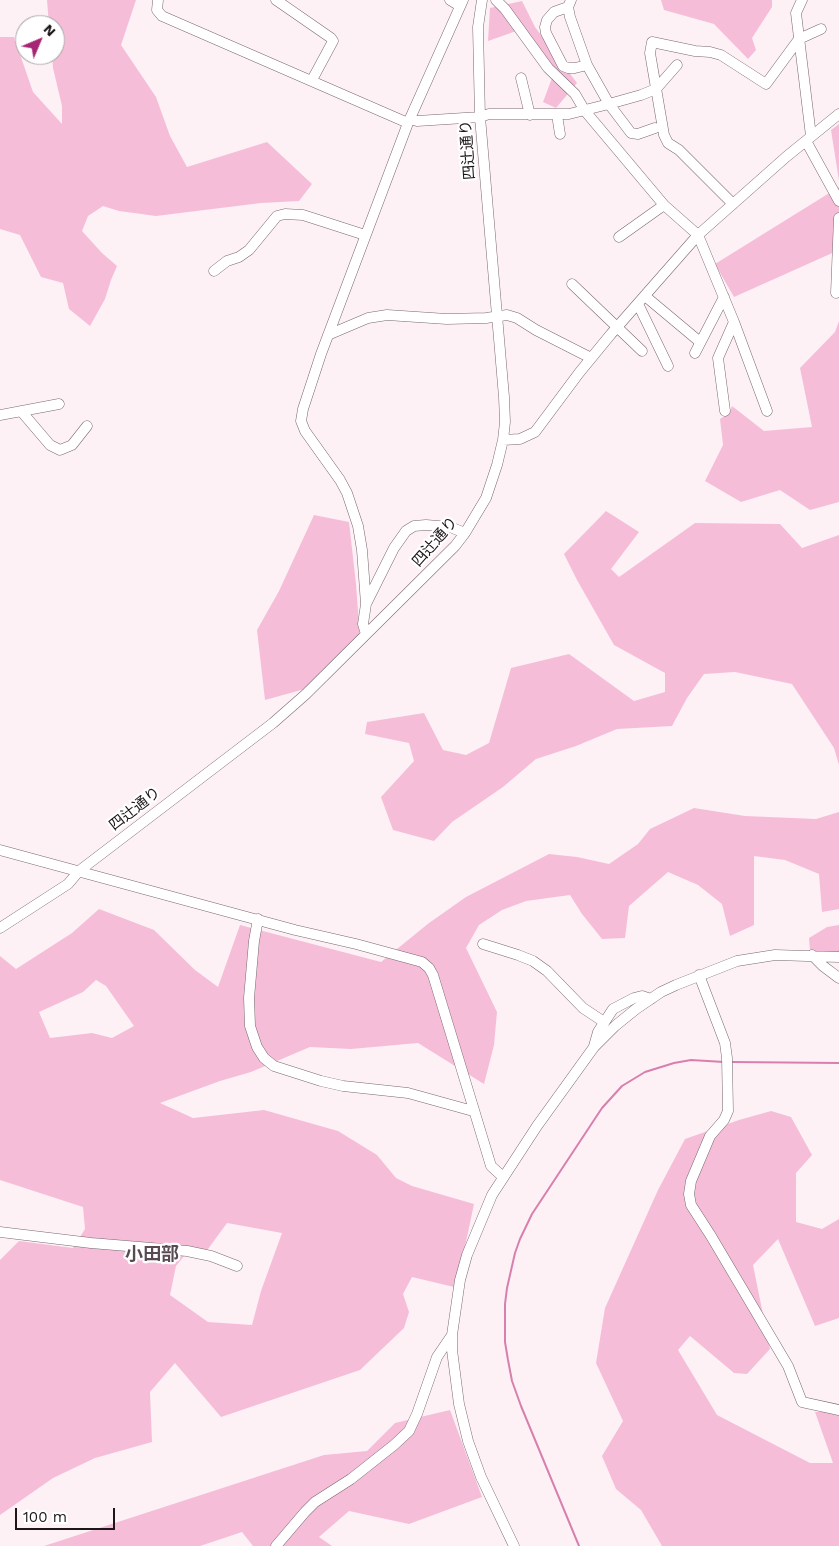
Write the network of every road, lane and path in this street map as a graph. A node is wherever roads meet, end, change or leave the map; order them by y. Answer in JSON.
{"nodes":[{"id":1,"x":158,"y":0,"type":"edge"},
{"id":2,"x":276,"y":0,"type":"edge"},
{"id":3,"x":450,"y":0,"type":"edge"},
{"id":4,"x":482,"y":0,"type":"edge"},
{"id":5,"x":496,"y":0,"type":"edge"},
{"id":6,"x":802,"y":0,"type":"edge"},
{"id":7,"x":462,"y":3,"type":"edge"},
{"id":8,"x":570,"y":4,"type":"edge"},
{"id":9,"x":821,"y":29,"type":"dead end"},
{"id":10,"x":800,"y":39,"type":"junction"},
{"id":11,"x":586,"y":65,"type":"junction"},
{"id":12,"x":677,"y":65,"type":"dead end"},
{"id":13,"x":521,"y":78,"type":"dead end"},
{"id":14,"x":312,"y":80,"type":"junction"},
{"id":15,"x":656,"y":89,"type":"junction"},
{"id":16,"x":610,"y":104,"type":"junction"},
{"id":17,"x":585,"y":111,"type":"junction"},
{"id":18,"x":839,"y":114,"type":"edge"},
{"id":19,"x":530,"y":115,"type":"junction"},
{"id":20,"x":557,"y":115,"type":"junction"},
{"id":21,"x":480,"y":117,"type":"junction"},
{"id":22,"x":409,"y":121,"type":"junction"},
{"id":23,"x":655,"y":128,"type":"dead end"},
{"id":24,"x":560,"y":134,"type":"dead end"},
{"id":25,"x":808,"y":138,"type":"junction"},
{"id":26,"x":839,"y":201,"type":"edge"},
{"id":27,"x":733,"y":204,"type":"junction"},
{"id":28,"x":664,"y":205,"type":"junction"},
{"id":29,"x":839,"y":218,"type":"edge"},
{"id":30,"x":365,"y":235,"type":"junction"},
{"id":31,"x":698,"y":235,"type":"junction"},
{"id":32,"x":619,"y":237,"type":"dead end"},
{"id":33,"x":214,"y":272,"type":"dead end"},
{"id":34,"x":572,"y":284,"type":"dead end"},
{"id":35,"x":836,"y":292,"type":"dead end"},
{"id":36,"x":724,"y":298,"type":"junction"},
{"id":37,"x":641,"y":300,"type":"junction"},
{"id":38,"x":497,"y":317,"type":"junction"},
{"id":39,"x":734,"y":322,"type":"junction"},
{"id":40,"x":617,"y":327,"type":"junction"},
{"id":41,"x":328,"y":336,"type":"junction"},
{"id":42,"x":700,"y":342,"type":"junction"},
{"id":43,"x":642,"y":351,"type":"dead end"},
{"id":44,"x":695,"y":353,"type":"dead end"},
{"id":45,"x":591,"y":358,"type":"junction"},
{"id":46,"x":668,"y":366,"type":"dead end"},
{"id":47,"x":59,"y":404,"type":"dead end"},
{"id":48,"x":767,"y":410,"type":"dead end"},
{"id":49,"x":21,"y":411,"type":"junction"},
{"id":50,"x":725,"y":411,"type":"dead end"},
{"id":51,"x":0,"y":415,"type":"edge"},
{"id":52,"x":87,"y":426,"type":"dead end"},
{"id":53,"x":503,"y":440,"type":"junction"},
{"id":54,"x":465,"y":533,"type":"junction"},
{"id":55,"x":366,"y":604,"type":"junction"},
{"id":56,"x":366,"y":634,"type":"junction"},
{"id":57,"x":0,"y":850,"type":"edge"},
{"id":58,"x":79,"y":871,"type":"junction"},
{"id":59,"x":258,"y":919,"type":"junction"},
{"id":60,"x":0,"y":928,"type":"edge"},
{"id":61,"x":483,"y":944,"type":"dead end"},
{"id":62,"x":812,"y":955,"type":"junction"},
{"id":63,"x":839,"y":957,"type":"edge"},
{"id":64,"x":699,"y":976,"type":"junction"},
{"id":65,"x":839,"y":978,"type":"edge"},
{"id":66,"x":652,"y":998,"type":"junction"},
{"id":67,"x":604,"y":1022,"type":"junction"},
{"id":68,"x":594,"y":1047,"type":"junction"},
{"id":69,"x":473,"y":1111,"type":"junction"},
{"id":70,"x":503,"y":1177,"type":"junction"},
{"id":71,"x":0,"y":1232,"type":"edge"},
{"id":72,"x":237,"y":1266,"type":"dead end"},
{"id":73,"x":452,"y":1335,"type":"junction"},
{"id":74,"x":839,"y":1410,"type":"edge"},
{"id":75,"x":276,"y":1546,"type":"edge"},
{"id":76,"x":514,"y":1546,"type":"edge"}],
"edges":[{"from":1,"to":14,"type":"street"},
{"from":2,"to":14,"type":"street"},
{"from":3,"to":7,"type":"street"},
{"from":4,"to":21,"type":"street","name":"四辻通り"},
{"from":5,"to":17,"type":"street"},
{"from":6,"to":10,"type":"street"},
{"from":7,"to":22,"type":"street"},
{"from":8,"to":11,"type":"street"},
{"from":8,"to":11,"type":"street"},
{"from":9,"to":10,"type":"street"},
{"from":10,"to":15,"type":"street"},
{"from":10,"to":25,"type":"street"},
{"from":11,"to":16,"type":"street"},
{"from":12,"to":15,"type":"street"},
{"from":13,"to":19,"type":"street"},
{"from":14,"to":22,"type":"street"},
{"from":15,"to":16,"type":"street"},
{"from":15,"to":27,"type":"street"},
{"from":16,"to":17,"type":"street"},
{"from":16,"to":23,"type":"street"},
{"from":17,"to":20,"type":"street"},
{"from":17,"to":28,"type":"street"},
{"from":18,"to":25,"type":"street"},
{"from":19,"to":20,"type":"street"},
{"from":19,"to":21,"type":"street"},
{"from":20,"to":24,"type":"street"},
{"from":21,"to":22,"type":"street"},
{"from":21,"to":38,"type":"street","name":"四辻通り"},
{"from":22,"to":30,"type":"street"},
{"from":25,"to":26,"type":"street"},
{"from":25,"to":27,"type":"street"},
{"from":27,"to":31,"type":"street"},
{"from":28,"to":31,"type":"street"},
{"from":28,"to":32,"type":"street"},
{"from":29,"to":35,"type":"street"},
{"from":30,"to":33,"type":"street"},
{"from":30,"to":41,"type":"street"},
{"from":31,"to":36,"type":"street"},
{"from":31,"to":37,"type":"street"},
{"from":34,"to":40,"type":"street"},
{"from":36,"to":39,"type":"street"},
{"from":36,"to":42,"type":"street"},
{"from":37,"to":40,"type":"street"},
{"from":37,"to":42,"type":"street"},
{"from":37,"to":46,"type":"street"},
{"from":38,"to":41,"type":"street"},
{"from":38,"to":45,"type":"street"},
{"from":38,"to":53,"type":"street","name":"四辻通り"},
{"from":39,"to":48,"type":"street"},
{"from":39,"to":50,"type":"street"},
{"from":40,"to":43,"type":"street"},
{"from":40,"to":45,"type":"street"},
{"from":41,"to":55,"type":"street"},
{"from":42,"to":44,"type":"street"},
{"from":45,"to":53,"type":"street"},
{"from":47,"to":49,"type":"street"},
{"from":49,"to":51,"type":"street"},
{"from":49,"to":52,"type":"street"},
{"from":53,"to":54,"type":"street","name":"四辻通り"},
{"from":54,"to":55,"type":"street"},
{"from":54,"to":56,"type":"street","name":"四辻通り"},
{"from":55,"to":56,"type":"street"},
{"from":56,"to":58,"type":"street","name":"四辻通り"},
{"from":57,"to":58,"type":"street"},
{"from":58,"to":59,"type":"street"},
{"from":58,"to":60,"type":"street","name":"四辻通り"},
{"from":59,"to":69,"type":"street"},
{"from":59,"to":69,"type":"street"},
{"from":61,"to":67,"type":"street"},
{"from":62,"to":63,"type":"street"},
{"from":62,"to":64,"type":"street"},
{"from":62,"to":65,"type":"street"},
{"from":64,"to":66,"type":"street"},
{"from":64,"to":74,"type":"street"},
{"from":66,"to":67,"type":"street"},
{"from":66,"to":68,"type":"street"},
{"from":67,"to":68,"type":"street"},
{"from":68,"to":70,"type":"street"},
{"from":69,"to":70,"type":"street"},
{"from":70,"to":73,"type":"street"},
{"from":71,"to":72,"type":"street"},
{"from":73,"to":75,"type":"street"},
{"from":73,"to":76,"type":"street"}]}
